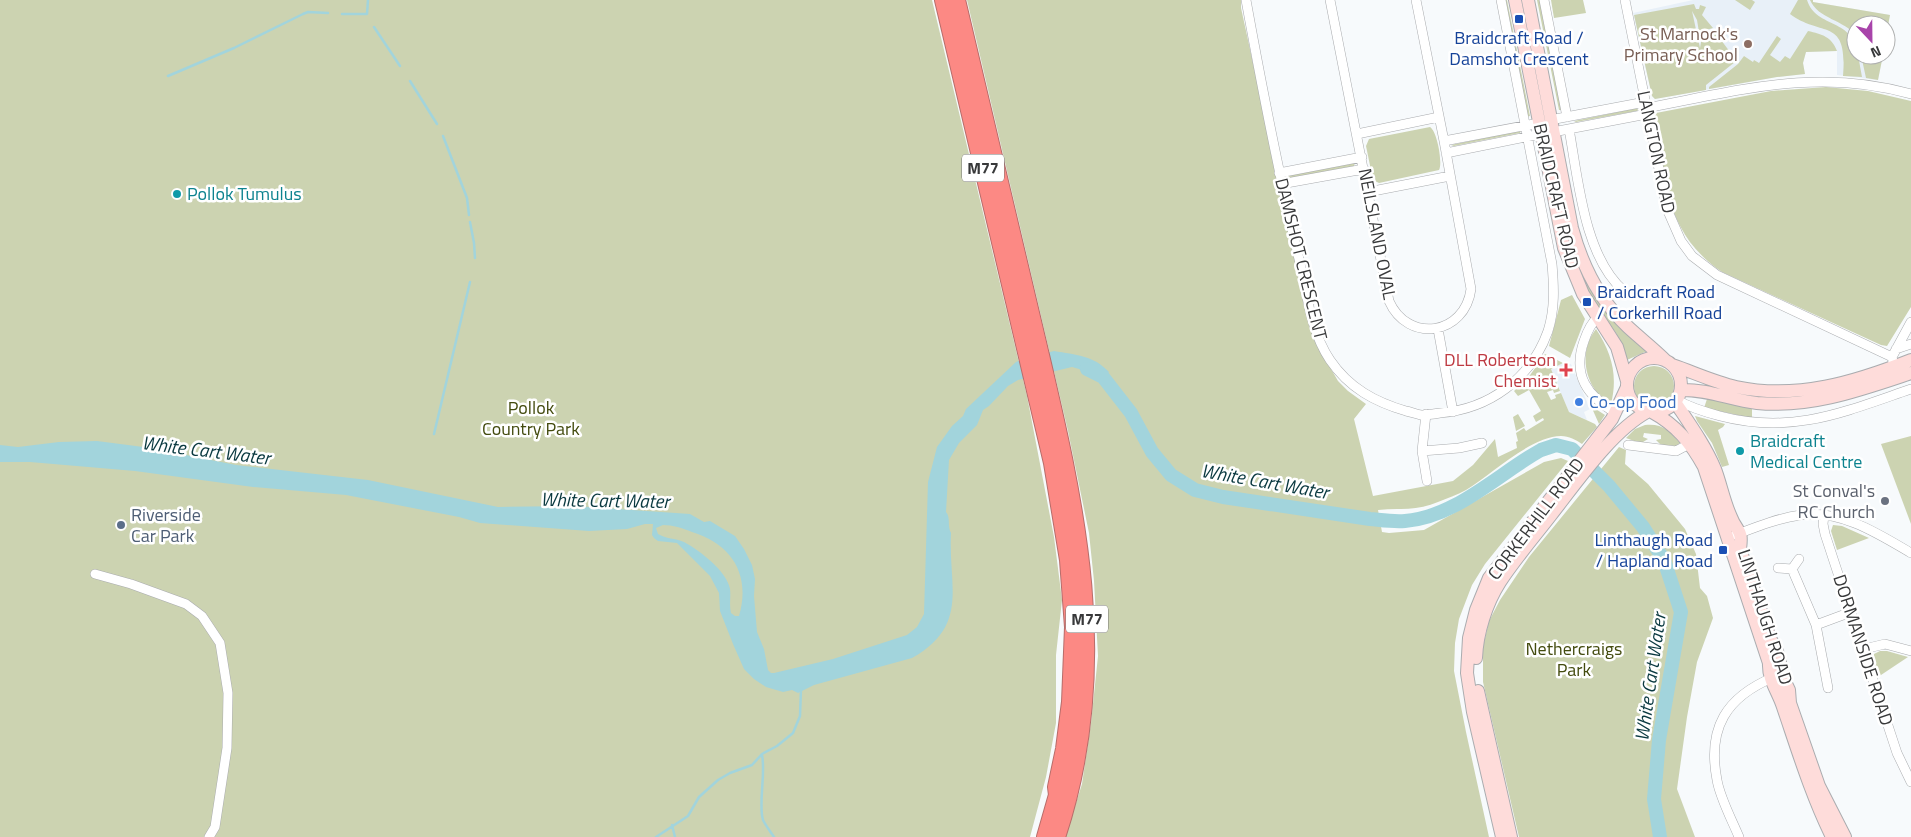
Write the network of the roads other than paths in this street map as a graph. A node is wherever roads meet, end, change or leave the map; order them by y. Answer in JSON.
{"nodes":[{"id":1,"x":943,"y":0,"type":"edge"},
{"id":2,"x":957,"y":0,"type":"edge"},
{"id":3,"x":1246,"y":0,"type":"edge"},
{"id":4,"x":1330,"y":0,"type":"edge"},
{"id":5,"x":1416,"y":0,"type":"edge"},
{"id":6,"x":1501,"y":0,"type":"edge"},
{"id":7,"x":1515,"y":0,"type":"edge"},
{"id":8,"x":1528,"y":0,"type":"edge"},
{"id":9,"x":1544,"y":0,"type":"edge"},
{"id":10,"x":1625,"y":0,"type":"edge"},
{"id":11,"x":1911,"y":94,"type":"edge"},
{"id":12,"x":1646,"y":108,"type":"junction"},
{"id":13,"x":1439,"y":117,"type":"junction"},
{"id":14,"x":1567,"y":117,"type":"junction"},
{"id":15,"x":1524,"y":126,"type":"junction"},
{"id":16,"x":1546,"y":127,"type":"junction"},
{"id":17,"x":1569,"y":129,"type":"junction"},
{"id":18,"x":1357,"y":134,"type":"junction"},
{"id":19,"x":1526,"y":137,"type":"junction"},
{"id":20,"x":1444,"y":141,"type":"junction"},
{"id":21,"x":1446,"y":152,"type":"junction"},
{"id":22,"x":1362,"y":158,"type":"junction"},
{"id":23,"x":1364,"y":169,"type":"junction"},
{"id":24,"x":1278,"y":173,"type":"junction"},
{"id":25,"x":1450,"y":176,"type":"junction"},
{"id":26,"x":1281,"y":184,"type":"junction"},
{"id":27,"x":1368,"y":192,"type":"junction"},
{"id":28,"x":1552,"y":264,"type":"joint"},
{"id":29,"x":1592,"y":278,"type":"junction"},
{"id":30,"x":1578,"y":286,"type":"junction"},
{"id":31,"x":1624,"y":291,"type":"dead end"},
{"id":32,"x":1598,"y":317,"type":"junction"},
{"id":33,"x":1911,"y":322,"type":"edge"},
{"id":34,"x":1438,"y":329,"type":"junction"},
{"id":35,"x":1029,"y":334,"type":"junction"},
{"id":36,"x":1911,"y":344,"type":"edge"},
{"id":37,"x":1894,"y":358,"type":"junction"},
{"id":38,"x":1911,"y":360,"type":"edge"},
{"id":39,"x":1669,"y":363,"type":"junction"},
{"id":40,"x":1911,"y":373,"type":"edge"},
{"id":41,"x":1627,"y":384,"type":"junction"},
{"id":42,"x":1858,"y":385,"type":"junction"},
{"id":43,"x":1911,"y":389,"type":"edge"},
{"id":44,"x":1678,"y":397,"type":"junction"},
{"id":45,"x":1045,"y":403,"type":"junction"},
{"id":46,"x":1453,"y":412,"type":"junction"},
{"id":47,"x":1650,"y":412,"type":"junction"},
{"id":48,"x":1616,"y":413,"type":"junction"},
{"id":49,"x":1426,"y":414,"type":"junction"},
{"id":50,"x":1695,"y":441,"type":"junction"},
{"id":51,"x":1482,"y":442,"type":"dead end"},
{"id":52,"x":1628,"y":445,"type":"dead end"},
{"id":53,"x":1422,"y":452,"type":"junction"},
{"id":54,"x":1588,"y":460,"type":"junction"},
{"id":55,"x":1427,"y":481,"type":"dead end"},
{"id":56,"x":1564,"y":489,"type":"junction"},
{"id":57,"x":1824,"y":514,"type":"junction"},
{"id":58,"x":1740,"y":533,"type":"junction"},
{"id":59,"x":1727,"y":537,"type":"junction"},
{"id":60,"x":1911,"y":553,"type":"edge"},
{"id":61,"x":1799,"y":559,"type":"dead end"},
{"id":62,"x":1778,"y":568,"type":"dead end"},
{"id":63,"x":1792,"y":569,"type":"junction"},
{"id":64,"x":95,"y":574,"type":"dead end"},
{"id":65,"x":1851,"y":612,"type":"junction"},
{"id":66,"x":1816,"y":625,"type":"junction"},
{"id":67,"x":1864,"y":649,"type":"junction"},
{"id":68,"x":1911,"y":651,"type":"edge"},
{"id":69,"x":1775,"y":677,"type":"junction"},
{"id":70,"x":1828,"y":688,"type":"dead end"},
{"id":71,"x":1911,"y":782,"type":"edge"},
{"id":72,"x":209,"y":837,"type":"edge"},
{"id":73,"x":1045,"y":837,"type":"edge"},
{"id":74,"x":1056,"y":837,"type":"edge"},
{"id":75,"x":1502,"y":837,"type":"edge"},
{"id":76,"x":1511,"y":837,"type":"edge"},
{"id":77,"x":1739,"y":837,"type":"edge"},
{"id":78,"x":1832,"y":837,"type":"edge"},
{"id":79,"x":1844,"y":837,"type":"edge"}],
"edges":[{"from":1,"to":35,"type":"highway","number":"M77"},
{"from":2,"to":35,"type":"highway","number":"M77"},
{"from":3,"to":24,"type":"street","name":"DAMSHOT CRESCENT"},
{"from":4,"to":18,"type":"street","name":"NEILSLAND OVAL"},
{"from":5,"to":13,"type":"street"},
{"from":6,"to":15,"type":"street","name":"BRAIDCRAFT ROAD"},
{"from":7,"to":16,"type":"street","name":"BRAIDCRAFT ROAD"},
{"from":8,"to":16,"type":"street","name":"BRAIDCRAFT ROAD"},
{"from":9,"to":14,"type":"street","name":"BRAIDCRAFT ROAD"},
{"from":10,"to":12,"type":"street","name":"LANGTON ROAD"},
{"from":11,"to":12,"type":"street"},
{"from":12,"to":14,"type":"street"},
{"from":12,"to":17,"type":"street"},
{"from":12,"to":37,"type":"street","name":"LANGTON ROAD"},
{"from":13,"to":18,"type":"street"},
{"from":13,"to":20,"type":"street"},
{"from":14,"to":16,"type":"street"},
{"from":15,"to":16,"type":"street"},
{"from":15,"to":19,"type":"street","name":"BRAIDCRAFT ROAD"},
{"from":15,"to":20,"type":"street"},
{"from":16,"to":17,"type":"street"},
{"from":16,"to":19,"type":"street"},
{"from":16,"to":29,"type":"street","name":"BRAIDCRAFT ROAD"},
{"from":16,"to":30,"type":"street","name":"BRAIDCRAFT ROAD"},
{"from":17,"to":31,"type":"street","name":"BRAIDCRAFT ROAD"},
{"from":18,"to":22,"type":"street","name":"NEILSLAND OVAL"},
{"from":19,"to":21,"type":"street"},
{"from":19,"to":28,"type":"street","name":"BRAIDCRAFT ROAD"},
{"from":20,"to":21,"type":"street"},
{"from":21,"to":25,"type":"street"},
{"from":22,"to":23,"type":"street","name":"NEILSLAND OVAL"},
{"from":22,"to":24,"type":"street"},
{"from":23,"to":26,"type":"street"},
{"from":23,"to":27,"type":"street","name":"NEILSLAND OVAL"},
{"from":24,"to":26,"type":"street","name":"DAMSHOT CRESCENT"},
{"from":25,"to":27,"type":"street"},
{"from":25,"to":34,"type":"street"},
{"from":26,"to":49,"type":"street","name":"DAMSHOT CRESCENT"},
{"from":27,"to":34,"type":"street","name":"NEILSLAND OVAL"},
{"from":28,"to":46,"type":"street","name":"DAMSHOT CRESCENT"},
{"from":29,"to":30,"type":"street"},
{"from":29,"to":39,"type":"street","name":"BRAIDCRAFT ROAD"},
{"from":30,"to":32,"type":"street","name":"BRAIDCRAFT ROAD"},
{"from":32,"to":41,"type":"street","name":"BRAIDCRAFT ROAD"},
{"from":32,"to":48,"type":"street"},
{"from":33,"to":37,"type":"street"},
{"from":34,"to":46,"type":"street"},
{"from":35,"to":45,"type":"highway","number":"M77"},
{"from":36,"to":37,"type":"street","name":"BRAIDCRAFT ROAD"},
{"from":37,"to":38,"type":"street","name":"BRAIDCRAFT ROAD"},
{"from":37,"to":42,"type":"street","name":"BRAIDCRAFT ROAD"},
{"from":39,"to":41,"type":"street"},
{"from":39,"to":42,"type":"street","name":"BRAIDCRAFT ROAD"},
{"from":39,"to":44,"type":"street"},
{"from":40,"to":42,"type":"street","name":"BRAIDCRAFT ROAD"},
{"from":41,"to":47,"type":"street"},
{"from":41,"to":48,"type":"street","name":"CORKERHILL ROAD"},
{"from":42,"to":44,"type":"street","name":"BRAIDCRAFT ROAD"},
{"from":43,"to":44,"type":"street"},
{"from":44,"to":47,"type":"street"},
{"from":44,"to":50,"type":"street","name":"LINTHAUGH ROAD"},
{"from":45,"to":73,"type":"highway","number":"M77"},
{"from":45,"to":74,"type":"highway","number":"M77"},
{"from":46,"to":49,"type":"street","name":"DAMSHOT CRESCENT"},
{"from":47,"to":50,"type":"street","name":"LINTHAUGH ROAD"},
{"from":47,"to":54,"type":"street","name":"CORKERHILL ROAD"},
{"from":48,"to":54,"type":"street","name":"CORKERHILL ROAD"},
{"from":49,"to":53,"type":"street"},
{"from":50,"to":52,"type":"street"},
{"from":50,"to":58,"type":"street","name":"LINTHAUGH ROAD"},
{"from":50,"to":59,"type":"street","name":"LINTHAUGH ROAD"},
{"from":51,"to":53,"type":"street"},
{"from":53,"to":55,"type":"street"},
{"from":54,"to":56,"type":"street","name":"CORKERHILL ROAD"},
{"from":56,"to":75,"type":"street","name":"CORKERHILL ROAD"},
{"from":56,"to":76,"type":"street","name":"CORKERHILL ROAD"},
{"from":57,"to":58,"type":"street"},
{"from":57,"to":60,"type":"street"},
{"from":57,"to":65,"type":"street","name":"DORMANSIDE ROAD"},
{"from":58,"to":59,"type":"street"},
{"from":58,"to":69,"type":"street","name":"LINTHAUGH ROAD"},
{"from":59,"to":69,"type":"street","name":"LINTHAUGH ROAD"},
{"from":61,"to":63,"type":"street"},
{"from":62,"to":63,"type":"street"},
{"from":63,"to":66,"type":"street"},
{"from":64,"to":72,"type":"street"},
{"from":65,"to":66,"type":"street"},
{"from":65,"to":67,"type":"street","name":"DORMANSIDE ROAD"},
{"from":66,"to":70,"type":"street"},
{"from":67,"to":68,"type":"street"},
{"from":67,"to":71,"type":"street","name":"DORMANSIDE ROAD"},
{"from":69,"to":77,"type":"street"},
{"from":69,"to":78,"type":"street","name":"LINTHAUGH ROAD"},
{"from":69,"to":79,"type":"street","name":"LINTHAUGH ROAD"}]}
